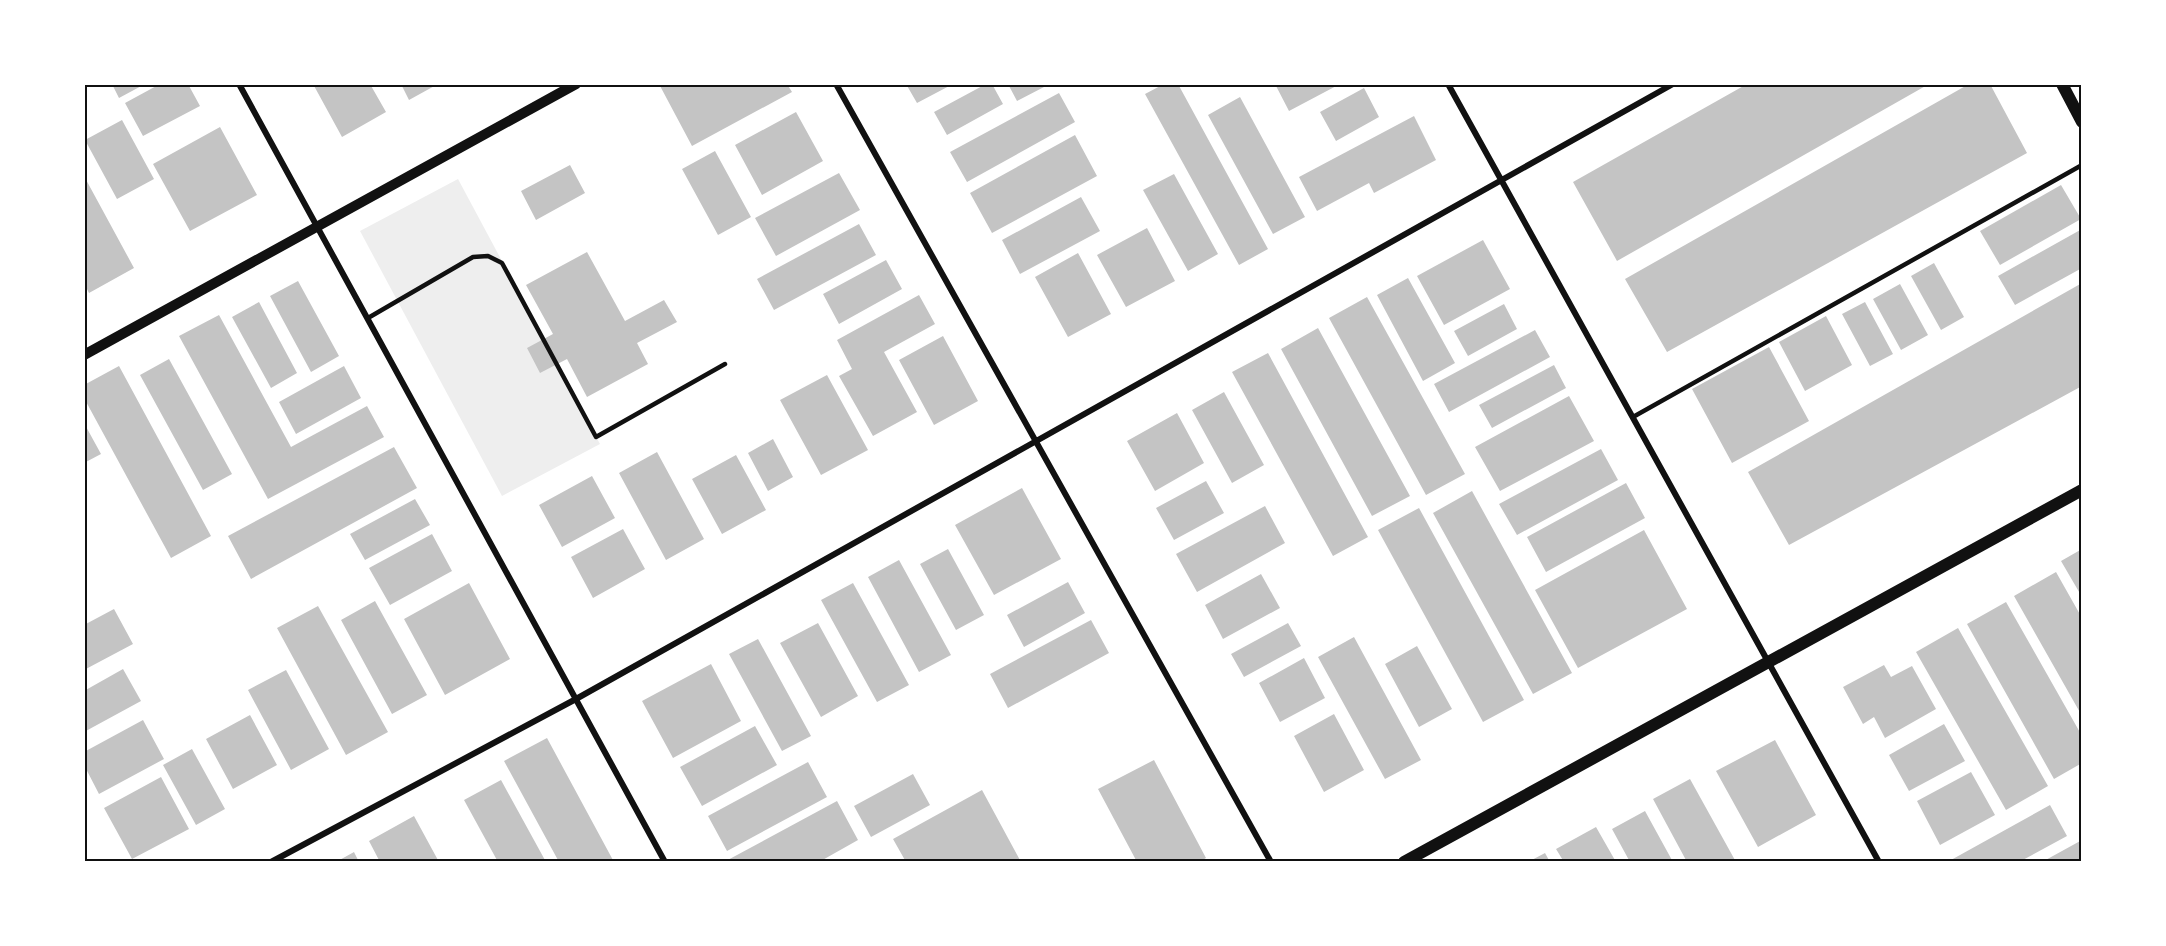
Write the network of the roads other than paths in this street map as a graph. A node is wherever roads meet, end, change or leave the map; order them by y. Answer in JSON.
{"nodes":[{"id":1,"x":239,"y":84,"type":"edge"},
{"id":2,"x":576,"y":84,"type":"edge"},
{"id":3,"x":836,"y":84,"type":"edge"},
{"id":4,"x":1448,"y":84,"type":"edge"},
{"id":5,"x":1673,"y":84,"type":"edge"},
{"id":6,"x":2062,"y":84,"type":"edge"},
{"id":7,"x":2082,"y":122,"type":"edge"},
{"id":8,"x":2082,"y":165,"type":"edge"},
{"id":9,"x":1502,"y":181,"type":"junction"},
{"id":10,"x":318,"y":227,"type":"junction"},
{"id":11,"x":368,"y":318,"type":"junction"},
{"id":12,"x":84,"y":355,"type":"edge"},
{"id":13,"x":725,"y":364,"type":"dead end"},
{"id":14,"x":1633,"y":417,"type":"junction"},
{"id":15,"x":1035,"y":443,"type":"junction"},
{"id":16,"x":2082,"y":490,"type":"edge"},
{"id":17,"x":1770,"y":662,"type":"junction"},
{"id":18,"x":576,"y":699,"type":"junction"},
{"id":19,"x":270,"y":862,"type":"edge"},
{"id":20,"x":665,"y":862,"type":"edge"},
{"id":21,"x":1271,"y":862,"type":"edge"},
{"id":22,"x":1404,"y":862,"type":"edge"},
{"id":23,"x":1879,"y":862,"type":"edge"}],
"edges":[{"from":1,"to":10,"type":"street"},
{"from":2,"to":10,"type":"street"},
{"from":3,"to":15,"type":"street"},
{"from":4,"to":9,"type":"street"},
{"from":5,"to":9,"type":"street"},
{"from":6,"to":7,"type":"main road"},
{"from":8,"to":14,"type":"lane"},
{"from":9,"to":14,"type":"street"},
{"from":9,"to":15,"type":"street"},
{"from":10,"to":11,"type":"street"},
{"from":10,"to":12,"type":"street"},
{"from":11,"to":13,"type":"lane"},
{"from":11,"to":18,"type":"street"},
{"from":14,"to":17,"type":"street"},
{"from":15,"to":18,"type":"street"},
{"from":15,"to":21,"type":"street"},
{"from":16,"to":17,"type":"main road"},
{"from":17,"to":22,"type":"main road"},
{"from":17,"to":23,"type":"street"},
{"from":18,"to":19,"type":"street"},
{"from":18,"to":20,"type":"street"}]}
